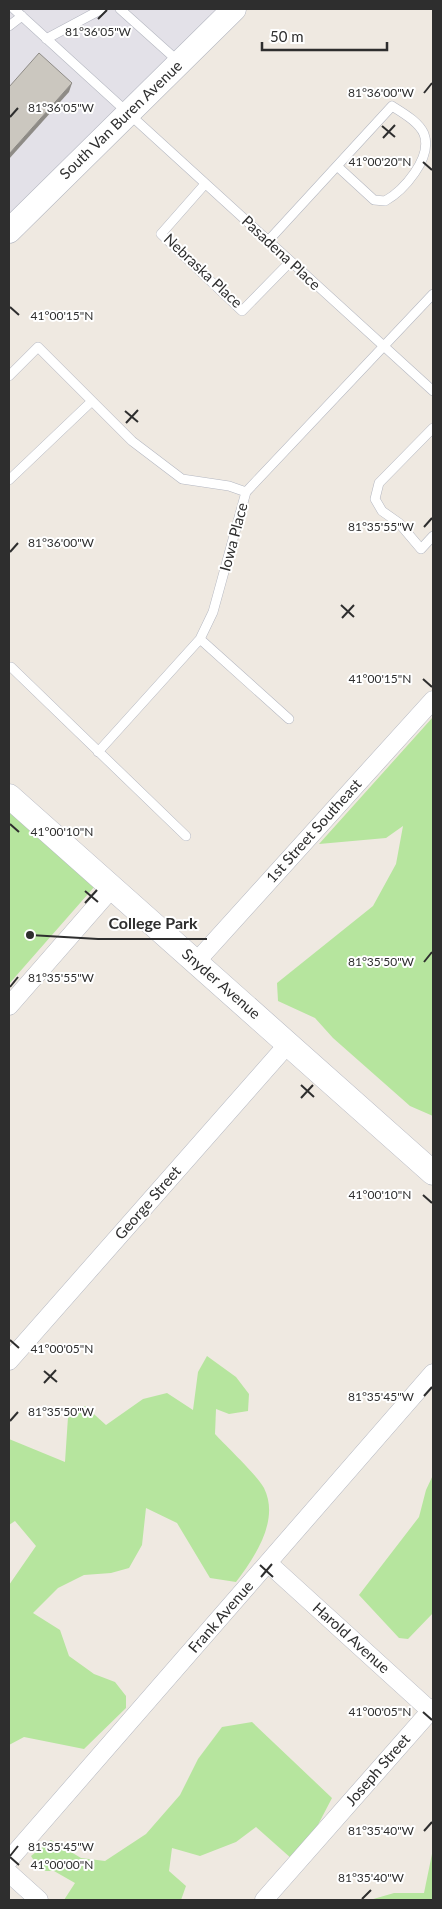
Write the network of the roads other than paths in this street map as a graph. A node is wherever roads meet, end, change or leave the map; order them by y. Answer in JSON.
{"nodes":[{"id":1,"x":14,"y":9,"type":"edge"},
{"id":2,"x":102,"y":9,"type":"edge"},
{"id":3,"x":120,"y":9,"type":"edge"},
{"id":4,"x":234,"y":9,"type":"edge"},
{"id":5,"x":22,"y":16,"type":"junction"},
{"id":6,"x":9,"y":26,"type":"edge"},
{"id":7,"x":46,"y":39,"type":"junction"},
{"id":8,"x":180,"y":62,"type":"junction"},
{"id":9,"x":129,"y":114,"type":"junction"},
{"id":10,"x":336,"y":166,"type":"junction"},
{"id":11,"x":205,"y":184,"type":"junction"},
{"id":12,"x":9,"y":231,"type":"edge"},
{"id":13,"x":268,"y":241,"type":"junction"},
{"id":14,"x":290,"y":262,"type":"junction"},
{"id":15,"x":433,"y":294,"type":"edge"},
{"id":16,"x":384,"y":347,"type":"junction"},
{"id":17,"x":9,"y":376,"type":"edge"},
{"id":18,"x":433,"y":391,"type":"edge"},
{"id":19,"x":92,"y":401,"type":"junction"},
{"id":20,"x":433,"y":428,"type":"edge"},
{"id":21,"x":9,"y":480,"type":"edge"},
{"id":22,"x":246,"y":492,"type":"junction"},
{"id":23,"x":433,"y":536,"type":"edge"},
{"id":24,"x":200,"y":639,"type":"junction"},
{"id":25,"x":11,"y":667,"type":"dead end"},
{"id":26,"x":433,"y":700,"type":"edge"},
{"id":27,"x":289,"y":719,"type":"dead end"},
{"id":28,"x":98,"y":752,"type":"junction"},
{"id":29,"x":9,"y":796,"type":"edge"},
{"id":30,"x":186,"y":836,"type":"dead end"},
{"id":31,"x":112,"y":888,"type":"junction"},
{"id":32,"x":196,"y":962,"type":"junction"},
{"id":33,"x":9,"y":1006,"type":"edge"},
{"id":34,"x":288,"y":1044,"type":"junction"},
{"id":35,"x":433,"y":1173,"type":"edge"},
{"id":36,"x":9,"y":1361,"type":"edge"},
{"id":37,"x":433,"y":1372,"type":"edge"},
{"id":38,"x":268,"y":1563,"type":"junction"},
{"id":39,"x":432,"y":1710,"type":"edge"},
{"id":40,"x":9,"y":1860,"type":"edge"},
{"id":41,"x":9,"y":1873,"type":"edge"},
{"id":42,"x":39,"y":1900,"type":"edge"},
{"id":43,"x":264,"y":1900,"type":"edge"}],
"edges":[{"from":1,"to":5,"type":"lane","name":"Pasadena Place"},
{"from":2,"to":7,"type":"lane"},
{"from":3,"to":8,"type":"lane"},
{"from":4,"to":8,"type":"main road","name":"South Van Buren Avenue"},
{"from":5,"to":6,"type":"lane"},
{"from":5,"to":7,"type":"lane","name":"Pasadena Place"},
{"from":7,"to":9,"type":"lane","name":"Pasadena Place"},
{"from":8,"to":9,"type":"main road","name":"South Van Buren Avenue"},
{"from":9,"to":11,"type":"lane","name":"Pasadena Place"},
{"from":9,"to":12,"type":"main road","name":"South Van Buren Avenue"},
{"from":10,"to":10,"type":"lane"},
{"from":10,"to":13,"type":"lane"},
{"from":11,"to":13,"type":"lane","name":"Pasadena Place"},
{"from":11,"to":14,"type":"lane","name":"Nebraska Place"},
{"from":13,"to":14,"type":"lane","name":"Pasadena Place"},
{"from":14,"to":16,"type":"lane","name":"Pasadena Place"},
{"from":15,"to":16,"type":"lane","name":"Iowa Place"},
{"from":16,"to":18,"type":"lane","name":"Pasadena Place"},
{"from":16,"to":22,"type":"lane","name":"Iowa Place"},
{"from":17,"to":19,"type":"lane"},
{"from":19,"to":21,"type":"lane"},
{"from":19,"to":22,"type":"lane"},
{"from":20,"to":23,"type":"lane"},
{"from":22,"to":24,"type":"lane","name":"Iowa Place"},
{"from":24,"to":27,"type":"lane"},
{"from":24,"to":28,"type":"lane","name":"Iowa Place"},
{"from":25,"to":28,"type":"lane"},
{"from":26,"to":32,"type":"street","name":"1st Street Southeast"},
{"from":28,"to":30,"type":"lane"},
{"from":29,"to":31,"type":"main road","name":"Snyder Avenue"},
{"from":31,"to":32,"type":"main road","name":"Snyder Avenue"},
{"from":31,"to":33,"type":"street"},
{"from":32,"to":34,"type":"main road","name":"Snyder Avenue"},
{"from":34,"to":35,"type":"main road","name":"Snyder Avenue"},
{"from":34,"to":36,"type":"street","name":"George Street"},
{"from":37,"to":38,"type":"street","name":"Frank Avenue"},
{"from":38,"to":39,"type":"street","name":"Harold Avenue"},
{"from":38,"to":40,"type":"street","name":"Frank Avenue"},
{"from":39,"to":43,"type":"street","name":"Joseph Street"},
{"from":41,"to":42,"type":"street"}]}
